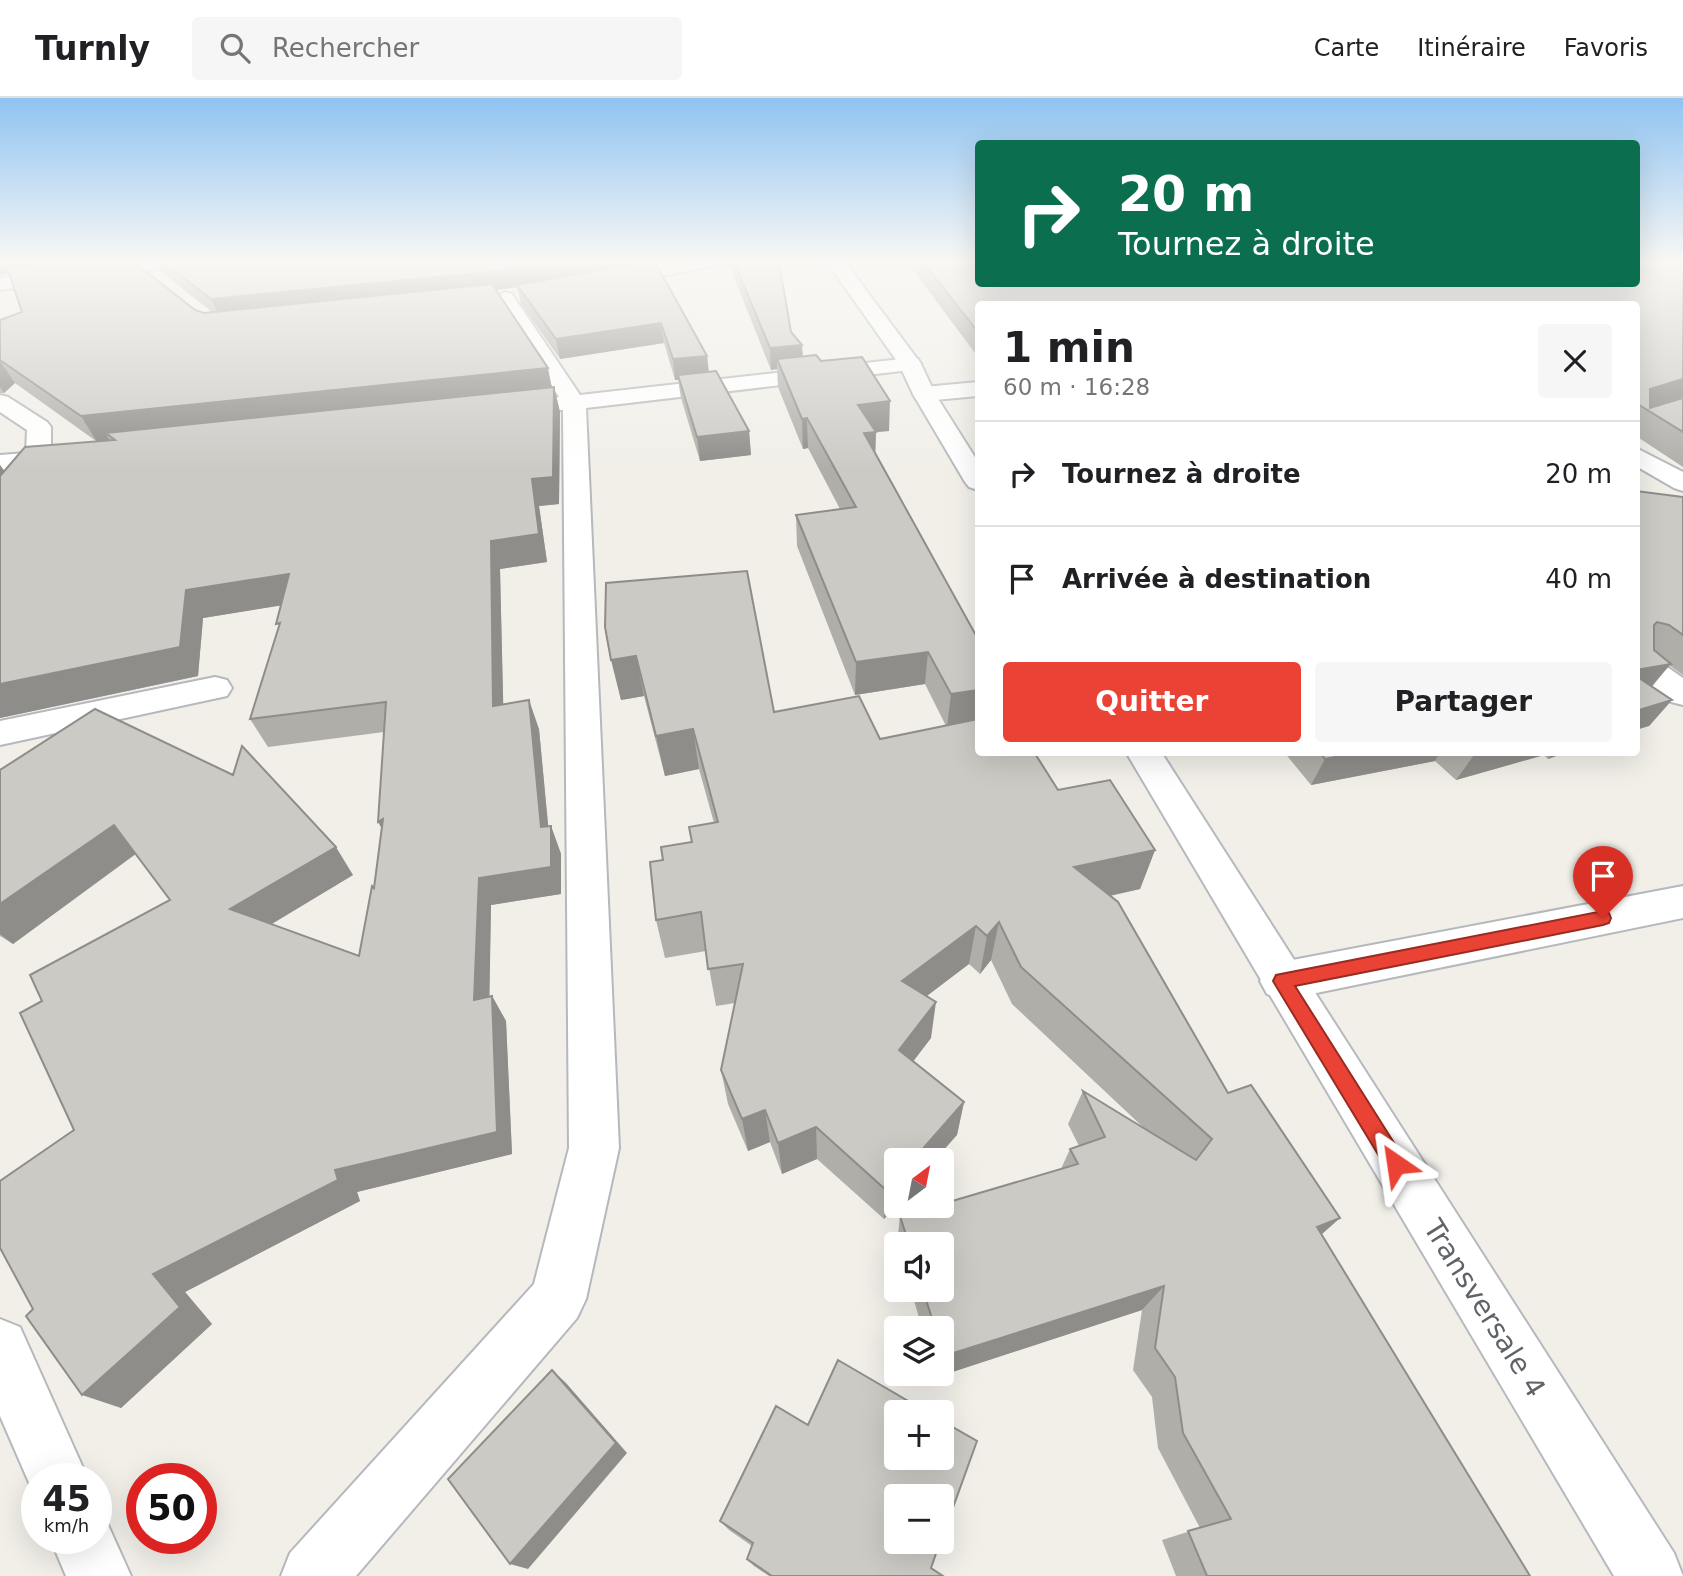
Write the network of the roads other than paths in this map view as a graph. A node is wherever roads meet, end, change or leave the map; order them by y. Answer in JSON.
{"nodes":[{"id":1,"x":527,"y":331,"type":"edge"},
{"id":2,"x":885,"y":331,"type":"edge"},
{"id":3,"x":909,"y":364,"type":"junction"},
{"id":4,"x":975,"y":389,"type":"edge"},
{"id":5,"x":925,"y":394,"type":"junction"},
{"id":6,"x":0,"y":402,"type":"edge"},
{"id":7,"x":574,"y":402,"type":"junction"},
{"id":8,"x":533,"y":407,"type":"edge"},
{"id":9,"x":93,"y":453,"type":"edge"},
{"id":10,"x":1640,"y":457,"type":"edge"},
{"id":11,"x":38,"y":459,"type":"junction"},
{"id":12,"x":0,"y":463,"type":"edge"},
{"id":13,"x":975,"y":477,"type":"edge"},
{"id":14,"x":1683,"y":483,"type":"edge"},
{"id":15,"x":0,"y":506,"type":"edge"},
{"id":16,"x":1640,"y":663,"type":"edge"},
{"id":17,"x":215,"y":688,"type":"dead end"},
{"id":18,"x":1683,"y":694,"type":"edge"},
{"id":19,"x":0,"y":733,"type":"edge"},
{"id":20,"x":1145,"y":756,"type":"edge"},
{"id":21,"x":1683,"y":902,"type":"edge"},
{"id":22,"x":1282,"y":981,"type":"junction"},
{"id":23,"x":0,"y":1347,"type":"edge"},
{"id":24,"x":50,"y":1463,"type":"edge"},
{"id":25,"x":89,"y":1554,"type":"edge"},
{"id":26,"x":99,"y":1576,"type":"edge"},
{"id":27,"x":313,"y":1576,"type":"edge"},
{"id":28,"x":1651,"y":1576,"type":"edge"}],
"edges":[{"from":1,"to":7,"type":"street"},
{"from":2,"to":3,"type":"street"},
{"from":3,"to":5,"type":"street"},
{"from":3,"to":7,"type":"street"},
{"from":4,"to":5,"type":"street"},
{"from":5,"to":13,"type":"street"},
{"from":6,"to":11,"type":"street"},
{"from":7,"to":8,"type":"street"},
{"from":7,"to":27,"type":"street"},
{"from":9,"to":11,"type":"street"},
{"from":10,"to":14,"type":"street"},
{"from":11,"to":12,"type":"street"},
{"from":11,"to":15,"type":"street"},
{"from":16,"to":18,"type":"street"},
{"from":17,"to":19,"type":"street"},
{"from":20,"to":22,"type":"street","name":"Transversale 4"},
{"from":21,"to":22,"type":"street"},
{"from":22,"to":28,"type":"street","name":"Transversale 4"},
{"from":23,"to":24,"type":"street"},
{"from":25,"to":26,"type":"street"}]}
